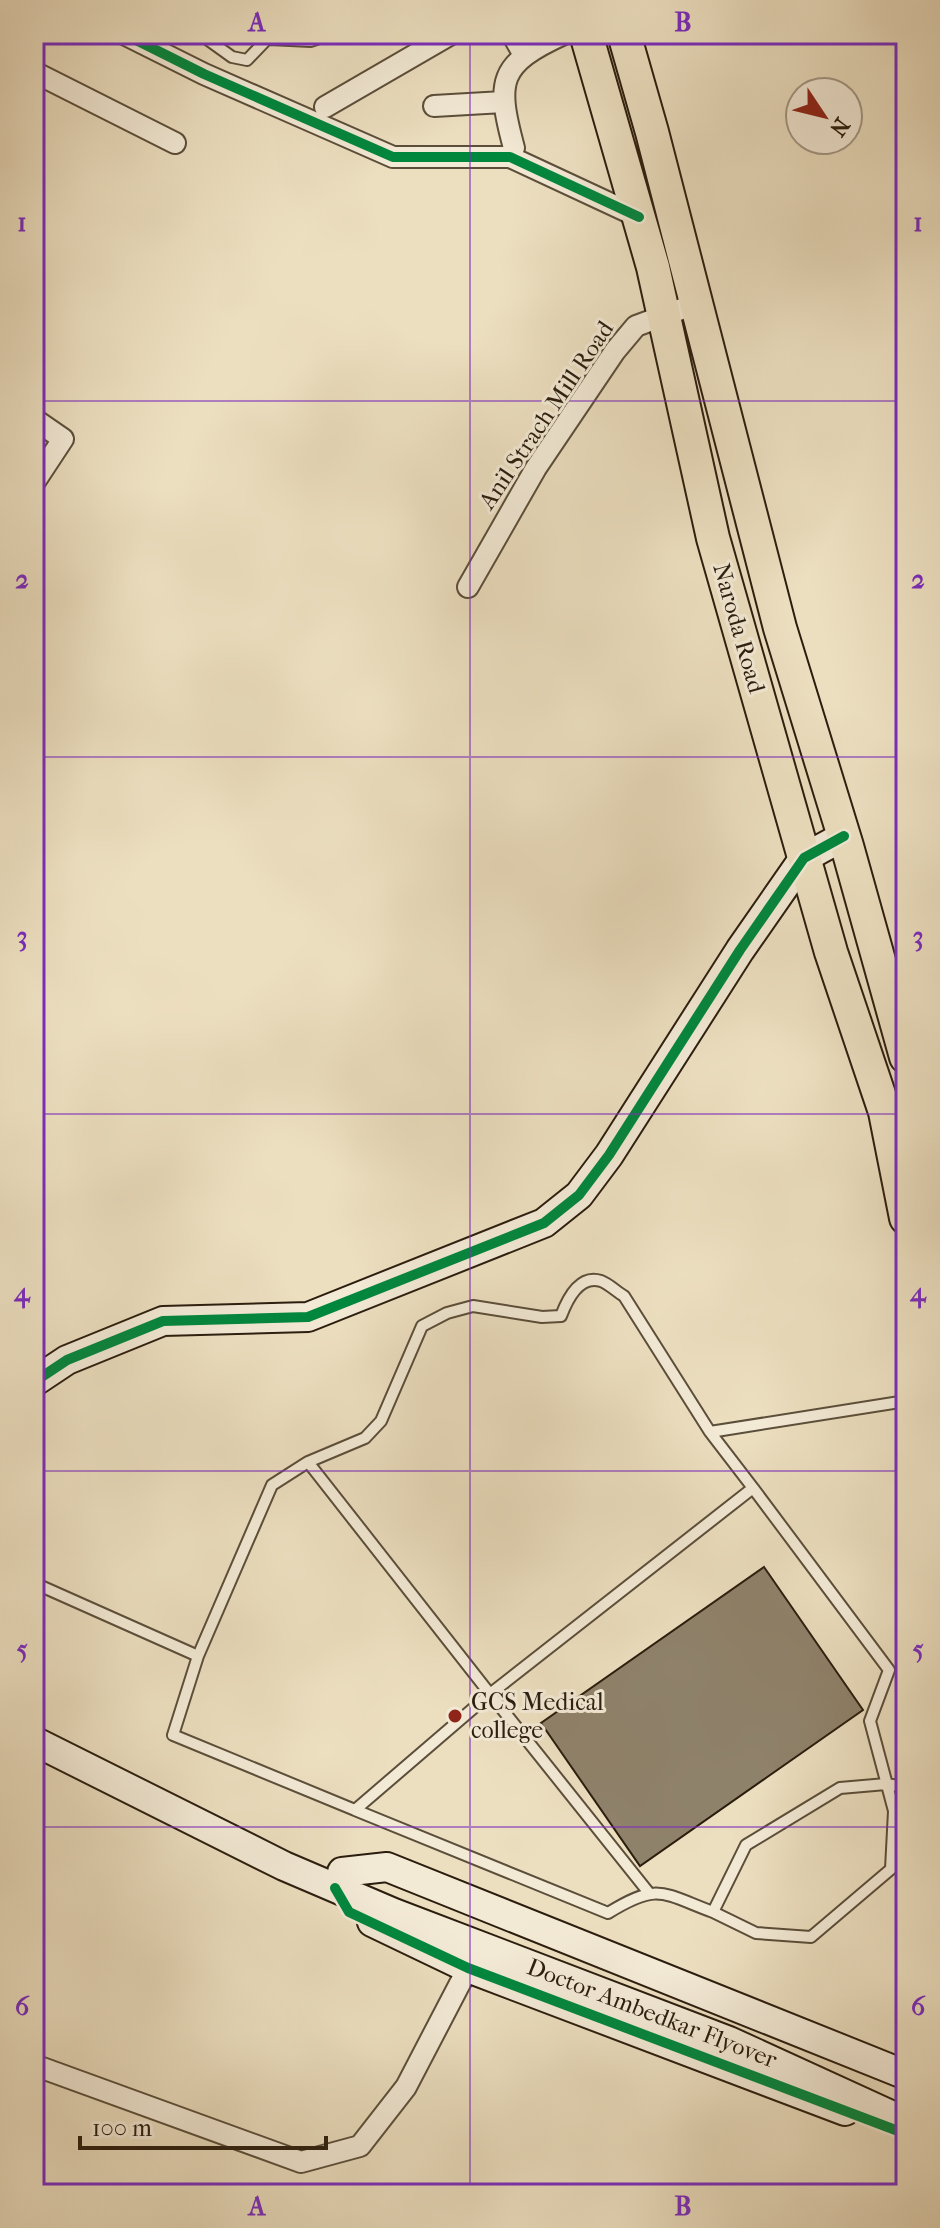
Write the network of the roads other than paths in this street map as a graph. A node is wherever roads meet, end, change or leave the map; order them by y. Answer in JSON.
{"nodes":[{"id":1,"x":124,"y":34,"type":"edge"},
{"id":2,"x":200,"y":34,"type":"edge"},
{"id":3,"x":331,"y":34,"type":"edge"},
{"id":4,"x":451,"y":34,"type":"edge"},
{"id":5,"x":512,"y":34,"type":"edge"},
{"id":6,"x":564,"y":34,"type":"edge"},
{"id":7,"x":586,"y":34,"type":"edge"},
{"id":8,"x":624,"y":34,"type":"edge"},
{"id":9,"x":271,"y":36,"type":"edge"},
{"id":10,"x":524,"y":55,"type":"junction"},
{"id":11,"x":34,"y":72,"type":"edge"},
{"id":12,"x":503,"y":102,"type":"junction"},
{"id":13,"x":434,"y":106,"type":"dead end"},
{"id":14,"x":325,"y":107,"type":"dead end"},
{"id":15,"x":175,"y":143,"type":"dead end"},
{"id":16,"x":514,"y":148,"type":"dead end"},
{"id":17,"x":639,"y":217,"type":"junction"},
{"id":18,"x":695,"y":304,"type":"junction"},
{"id":19,"x":664,"y":314,"type":"junction"},
{"id":20,"x":34,"y":419,"type":"edge"},
{"id":21,"x":34,"y":483,"type":"edge"},
{"id":22,"x":468,"y":587,"type":"dead end"},
{"id":23,"x":844,"y":836,"type":"junction"},
{"id":24,"x":804,"y":858,"type":"junction"},
{"id":25,"x":906,"y":1057,"type":"edge"},
{"id":26,"x":906,"y":1218,"type":"edge"},
{"id":27,"x":34,"y":1382,"type":"edge"},
{"id":28,"x":906,"y":1401,"type":"edge"},
{"id":29,"x":710,"y":1432,"type":"junction"},
{"id":30,"x":308,"y":1462,"type":"junction"},
{"id":31,"x":753,"y":1488,"type":"junction"},
{"id":32,"x":34,"y":1583,"type":"edge"},
{"id":33,"x":198,"y":1656,"type":"junction"},
{"id":34,"x":490,"y":1694,"type":"junction"},
{"id":35,"x":34,"y":1722,"type":"edge"},
{"id":36,"x":34,"y":1741,"type":"edge"},
{"id":37,"x":886,"y":1784,"type":"junction"},
{"id":38,"x":906,"y":1787,"type":"edge"},
{"id":39,"x":355,"y":1810,"type":"junction"},
{"id":40,"x":339,"y":1880,"type":"junction"},
{"id":41,"x":649,"y":1893,"type":"junction"},
{"id":42,"x":398,"y":1904,"type":"junction"},
{"id":43,"x":713,"y":1912,"type":"junction"},
{"id":44,"x":468,"y":1968,"type":"junction"},
{"id":45,"x":34,"y":2065,"type":"edge"},
{"id":46,"x":906,"y":2075,"type":"edge"},
{"id":47,"x":906,"y":2103,"type":"edge"},
{"id":48,"x":906,"y":2122,"type":"edge"},
{"id":49,"x":906,"y":2134,"type":"edge"}],
"edges":[{"from":1,"to":17,"type":"street"},
{"from":2,"to":9,"type":"lane"},
{"from":3,"to":9,"type":"lane"},
{"from":4,"to":14,"type":"street"},
{"from":5,"to":10,"type":"street"},
{"from":6,"to":10,"type":"street"},
{"from":7,"to":17,"type":"main road","name":"Naroda Road"},
{"from":8,"to":18,"type":"main road","name":"Naroda Road"},
{"from":10,"to":12,"type":"street"},
{"from":11,"to":15,"type":"street"},
{"from":12,"to":13,"type":"street"},
{"from":12,"to":16,"type":"street"},
{"from":17,"to":19,"type":"main road","name":"Naroda Road"},
{"from":18,"to":19,"type":"street","name":"Anil Strach Mill Road"},
{"from":18,"to":23,"type":"main road","name":"Naroda Road"},
{"from":19,"to":22,"type":"street","name":"Anil Strach Mill Road"},
{"from":19,"to":24,"type":"main road","name":"Naroda Road"},
{"from":20,"to":21,"type":"street"},
{"from":23,"to":24,"type":"street"},
{"from":23,"to":25,"type":"main road","name":"Naroda Road"},
{"from":24,"to":26,"type":"main road","name":"Naroda Road"},
{"from":24,"to":27,"type":"street"},
{"from":28,"to":29,"type":"lane"},
{"from":29,"to":30,"type":"lane"},
{"from":29,"to":31,"type":"lane"},
{"from":30,"to":33,"type":"lane"},
{"from":30,"to":34,"type":"lane"},
{"from":31,"to":34,"type":"lane"},
{"from":31,"to":37,"type":"lane"},
{"from":32,"to":33,"type":"lane"},
{"from":33,"to":39,"type":"lane"},
{"from":34,"to":39,"type":"lane"},
{"from":34,"to":41,"type":"lane"},
{"from":35,"to":40,"type":"street"},
{"from":36,"to":40,"type":"street"},
{"from":37,"to":38,"type":"lane"},
{"from":37,"to":43,"type":"lane"},
{"from":37,"to":43,"type":"lane"},
{"from":39,"to":41,"type":"lane"},
{"from":40,"to":42,"type":"street"},
{"from":40,"to":44,"type":"street"},
{"from":40,"to":46,"type":"street"},
{"from":41,"to":43,"type":"lane"},
{"from":42,"to":47,"type":"street","name":"Doctor Ambedkar Flyover"},
{"from":42,"to":48,"type":"street","name":"Doctor Ambedkar Flyover"},
{"from":44,"to":45,"type":"street"},
{"from":44,"to":49,"type":"street"}]}
